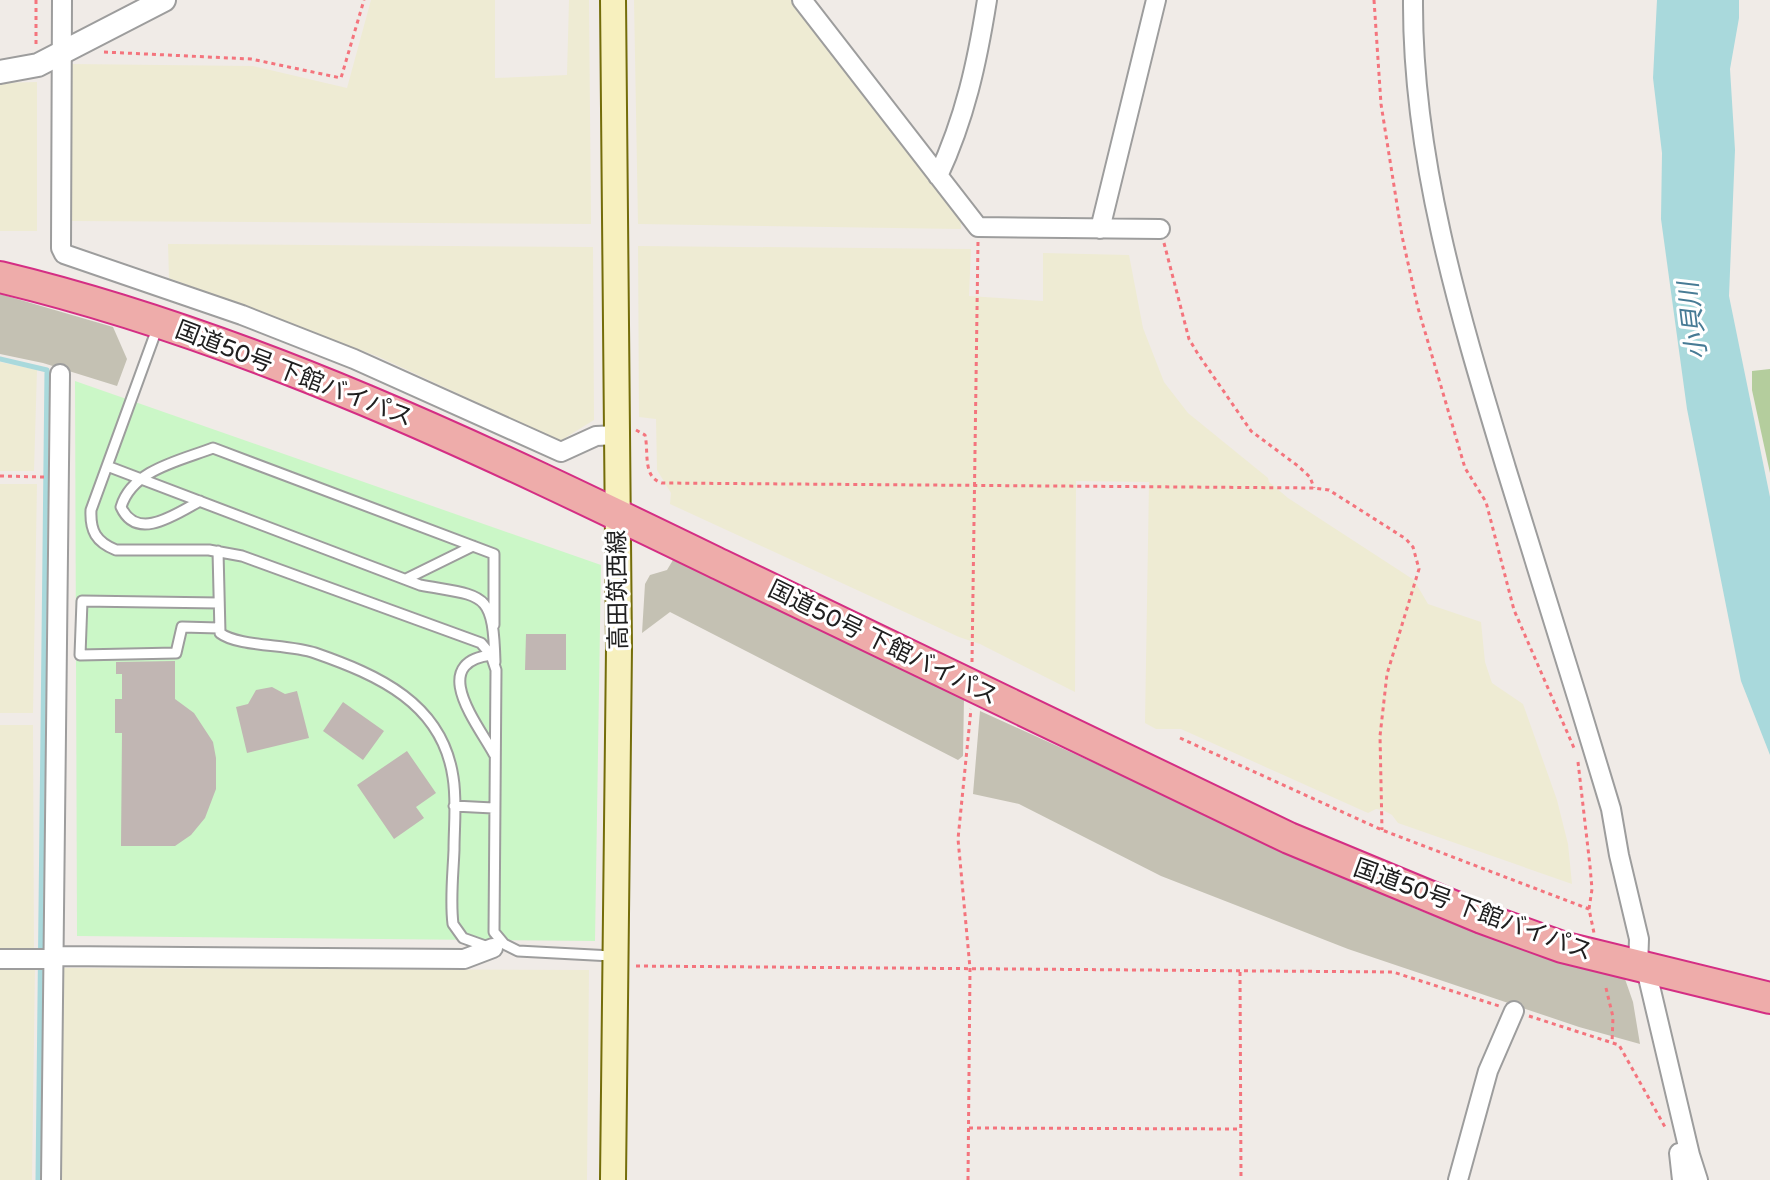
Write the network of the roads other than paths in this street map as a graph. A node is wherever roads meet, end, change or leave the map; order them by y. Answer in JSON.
{"nodes":[{"id":1,"x":62,"y":0,"type":"edge"},
{"id":2,"x":164,"y":0,"type":"edge"},
{"id":3,"x":613,"y":0,"type":"edge"},
{"id":4,"x":802,"y":0,"type":"edge"},
{"id":5,"x":987,"y":0,"type":"edge"},
{"id":6,"x":1156,"y":0,"type":"edge"},
{"id":7,"x":1413,"y":0,"type":"edge"},
{"id":8,"x":69,"y":51,"type":"junction"},
{"id":9,"x":0,"y":72,"type":"edge"},
{"id":10,"x":938,"y":176,"type":"junction"},
{"id":11,"x":1100,"y":229,"type":"junction"},
{"id":12,"x":1160,"y":229,"type":"road end"},
{"id":13,"x":0,"y":277,"type":"edge"},
{"id":14,"x":159,"y":323,"type":"junction"},
{"id":15,"x":60,"y":374,"type":"dead end"},
{"id":16,"x":616,"y":431,"type":"junction"},
{"id":17,"x":107,"y":466,"type":"junction"},
{"id":18,"x":138,"y":478,"type":"junction"},
{"id":19,"x":200,"y":501,"type":"junction"},
{"id":20,"x":617,"y":514,"type":"junction"},
{"id":21,"x":473,"y":546,"type":"junction"},
{"id":22,"x":218,"y":551,"type":"junction"},
{"id":23,"x":406,"y":579,"type":"junction"},
{"id":24,"x":219,"y":603,"type":"junction"},
{"id":25,"x":494,"y":625,"type":"junction"},
{"id":26,"x":219,"y":628,"type":"junction"},
{"id":27,"x":491,"y":655,"type":"junction"},
{"id":28,"x":496,"y":670,"type":"junction"},
{"id":29,"x":494,"y":754,"type":"junction"},
{"id":30,"x":454,"y":806,"type":"junction"},
{"id":31,"x":493,"y":808,"type":"junction"},
{"id":32,"x":493,"y":948,"type":"junction"},
{"id":33,"x":518,"y":951,"type":"junction"},
{"id":34,"x":48,"y":958,"type":"junction"},
{"id":35,"x":0,"y":959,"type":"edge"},
{"id":36,"x":617,"y":961,"type":"junction"},
{"id":37,"x":1647,"y":970,"type":"junction"},
{"id":38,"x":1770,"y":998,"type":"edge"},
{"id":39,"x":1514,"y":1011,"type":"road end"},
{"id":40,"x":1679,"y":1153,"type":"road end"},
{"id":41,"x":51,"y":1180,"type":"edge"},
{"id":42,"x":613,"y":1180,"type":"edge"},
{"id":43,"x":1458,"y":1180,"type":"edge"},
{"id":44,"x":1682,"y":1180,"type":"edge"},
{"id":45,"x":1698,"y":1180,"type":"edge"}],
"edges":[{"from":1,"to":8,"type":"street"},
{"from":2,"to":8,"type":"street"},
{"from":3,"to":16,"type":"main road","name":"高田筑西線"},
{"from":4,"to":10,"type":"street"},
{"from":5,"to":10,"type":"street"},
{"from":6,"to":11,"type":"street"},
{"from":7,"to":37,"type":"street"},
{"from":8,"to":9,"type":"street"},
{"from":8,"to":16,"type":"street"},
{"from":10,"to":11,"type":"street"},
{"from":11,"to":12,"type":"street"},
{"from":13,"to":14,"type":"highway","name":"国道50号 下館バイパス"},
{"from":14,"to":17,"type":"lane"},
{"from":14,"to":20,"type":"highway","name":"国道50号 下館バイパス"},
{"from":15,"to":34,"type":"street"},
{"from":16,"to":20,"type":"main road","name":"高田筑西線"},
{"from":17,"to":18,"type":"lane"},
{"from":17,"to":22,"type":"lane"},
{"from":18,"to":19,"type":"lane"},
{"from":18,"to":19,"type":"lane"},
{"from":18,"to":21,"type":"lane"},
{"from":19,"to":23,"type":"lane"},
{"from":20,"to":36,"type":"main road","name":"高田筑西線"},
{"from":20,"to":37,"type":"highway","name":"国道50号 下館バイパス"},
{"from":21,"to":23,"type":"lane"},
{"from":21,"to":25,"type":"lane"},
{"from":22,"to":24,"type":"lane"},
{"from":22,"to":27,"type":"lane"},
{"from":23,"to":25,"type":"lane"},
{"from":24,"to":26,"type":"lane"},
{"from":24,"to":26,"type":"lane"},
{"from":25,"to":28,"type":"lane"},
{"from":26,"to":30,"type":"lane"},
{"from":27,"to":28,"type":"lane"},
{"from":27,"to":29,"type":"lane"},
{"from":28,"to":29,"type":"lane"},
{"from":29,"to":31,"type":"lane"},
{"from":30,"to":31,"type":"lane"},
{"from":30,"to":32,"type":"lane"},
{"from":31,"to":33,"type":"lane"},
{"from":32,"to":33,"type":"lane"},
{"from":32,"to":34,"type":"street"},
{"from":33,"to":36,"type":"lane"},
{"from":34,"to":35,"type":"street"},
{"from":34,"to":41,"type":"street"},
{"from":36,"to":42,"type":"main road","name":"高田筑西線"},
{"from":37,"to":38,"type":"highway","name":"国道50号 下館バイパス"},
{"from":37,"to":45,"type":"street"},
{"from":39,"to":43,"type":"street"},
{"from":40,"to":44,"type":"street"}]}
